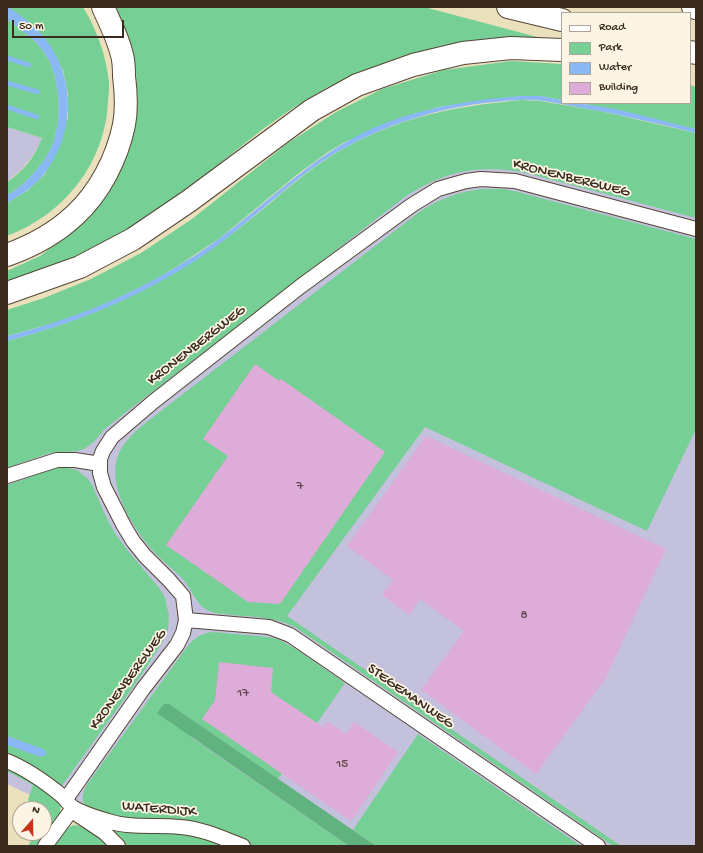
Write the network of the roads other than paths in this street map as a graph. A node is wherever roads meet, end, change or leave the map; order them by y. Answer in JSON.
{"nodes":[{"id":1,"x":103,"y":7,"type":"edge"},
{"id":2,"x":508,"y":7,"type":"edge"},
{"id":3,"x":693,"y":7,"type":"edge"},
{"id":4,"x":696,"y":8,"type":"edge"},
{"id":5,"x":561,"y":20,"type":"edge"},
{"id":6,"x":561,"y":50,"type":"edge"},
{"id":7,"x":696,"y":229,"type":"edge"},
{"id":8,"x":7,"y":255,"type":"edge"},
{"id":9,"x":7,"y":293,"type":"edge"},
{"id":10,"x":100,"y":464,"type":"junction"},
{"id":11,"x":7,"y":476,"type":"edge"},
{"id":12,"x":186,"y":620,"type":"junction"},
{"id":13,"x":7,"y":761,"type":"edge"},
{"id":14,"x":70,"y":804,"type":"junction"},
{"id":15,"x":45,"y":846,"type":"edge"},
{"id":16,"x":118,"y":846,"type":"edge"},
{"id":17,"x":243,"y":846,"type":"edge"},
{"id":18,"x":598,"y":846,"type":"edge"}],
"edges":[{"from":1,"to":8,"type":"highway"},
{"from":2,"to":5,"type":"highway"},
{"from":3,"to":4,"type":"highway"},
{"from":6,"to":9,"type":"highway"},
{"from":7,"to":10,"type":"street","name":"KRONENBERGWEG"},
{"from":10,"to":11,"type":"street"},
{"from":10,"to":12,"type":"street","name":"KRONENBERGWEG"},
{"from":12,"to":14,"type":"street","name":"KRONENBERGWEG"},
{"from":12,"to":18,"type":"street","name":"STEGEMANWEG"},
{"from":13,"to":14,"type":"street","name":"WATERDIJK"},
{"from":14,"to":15,"type":"street"},
{"from":14,"to":16,"type":"street"},
{"from":14,"to":17,"type":"street","name":"WATERDIJK"}]}
